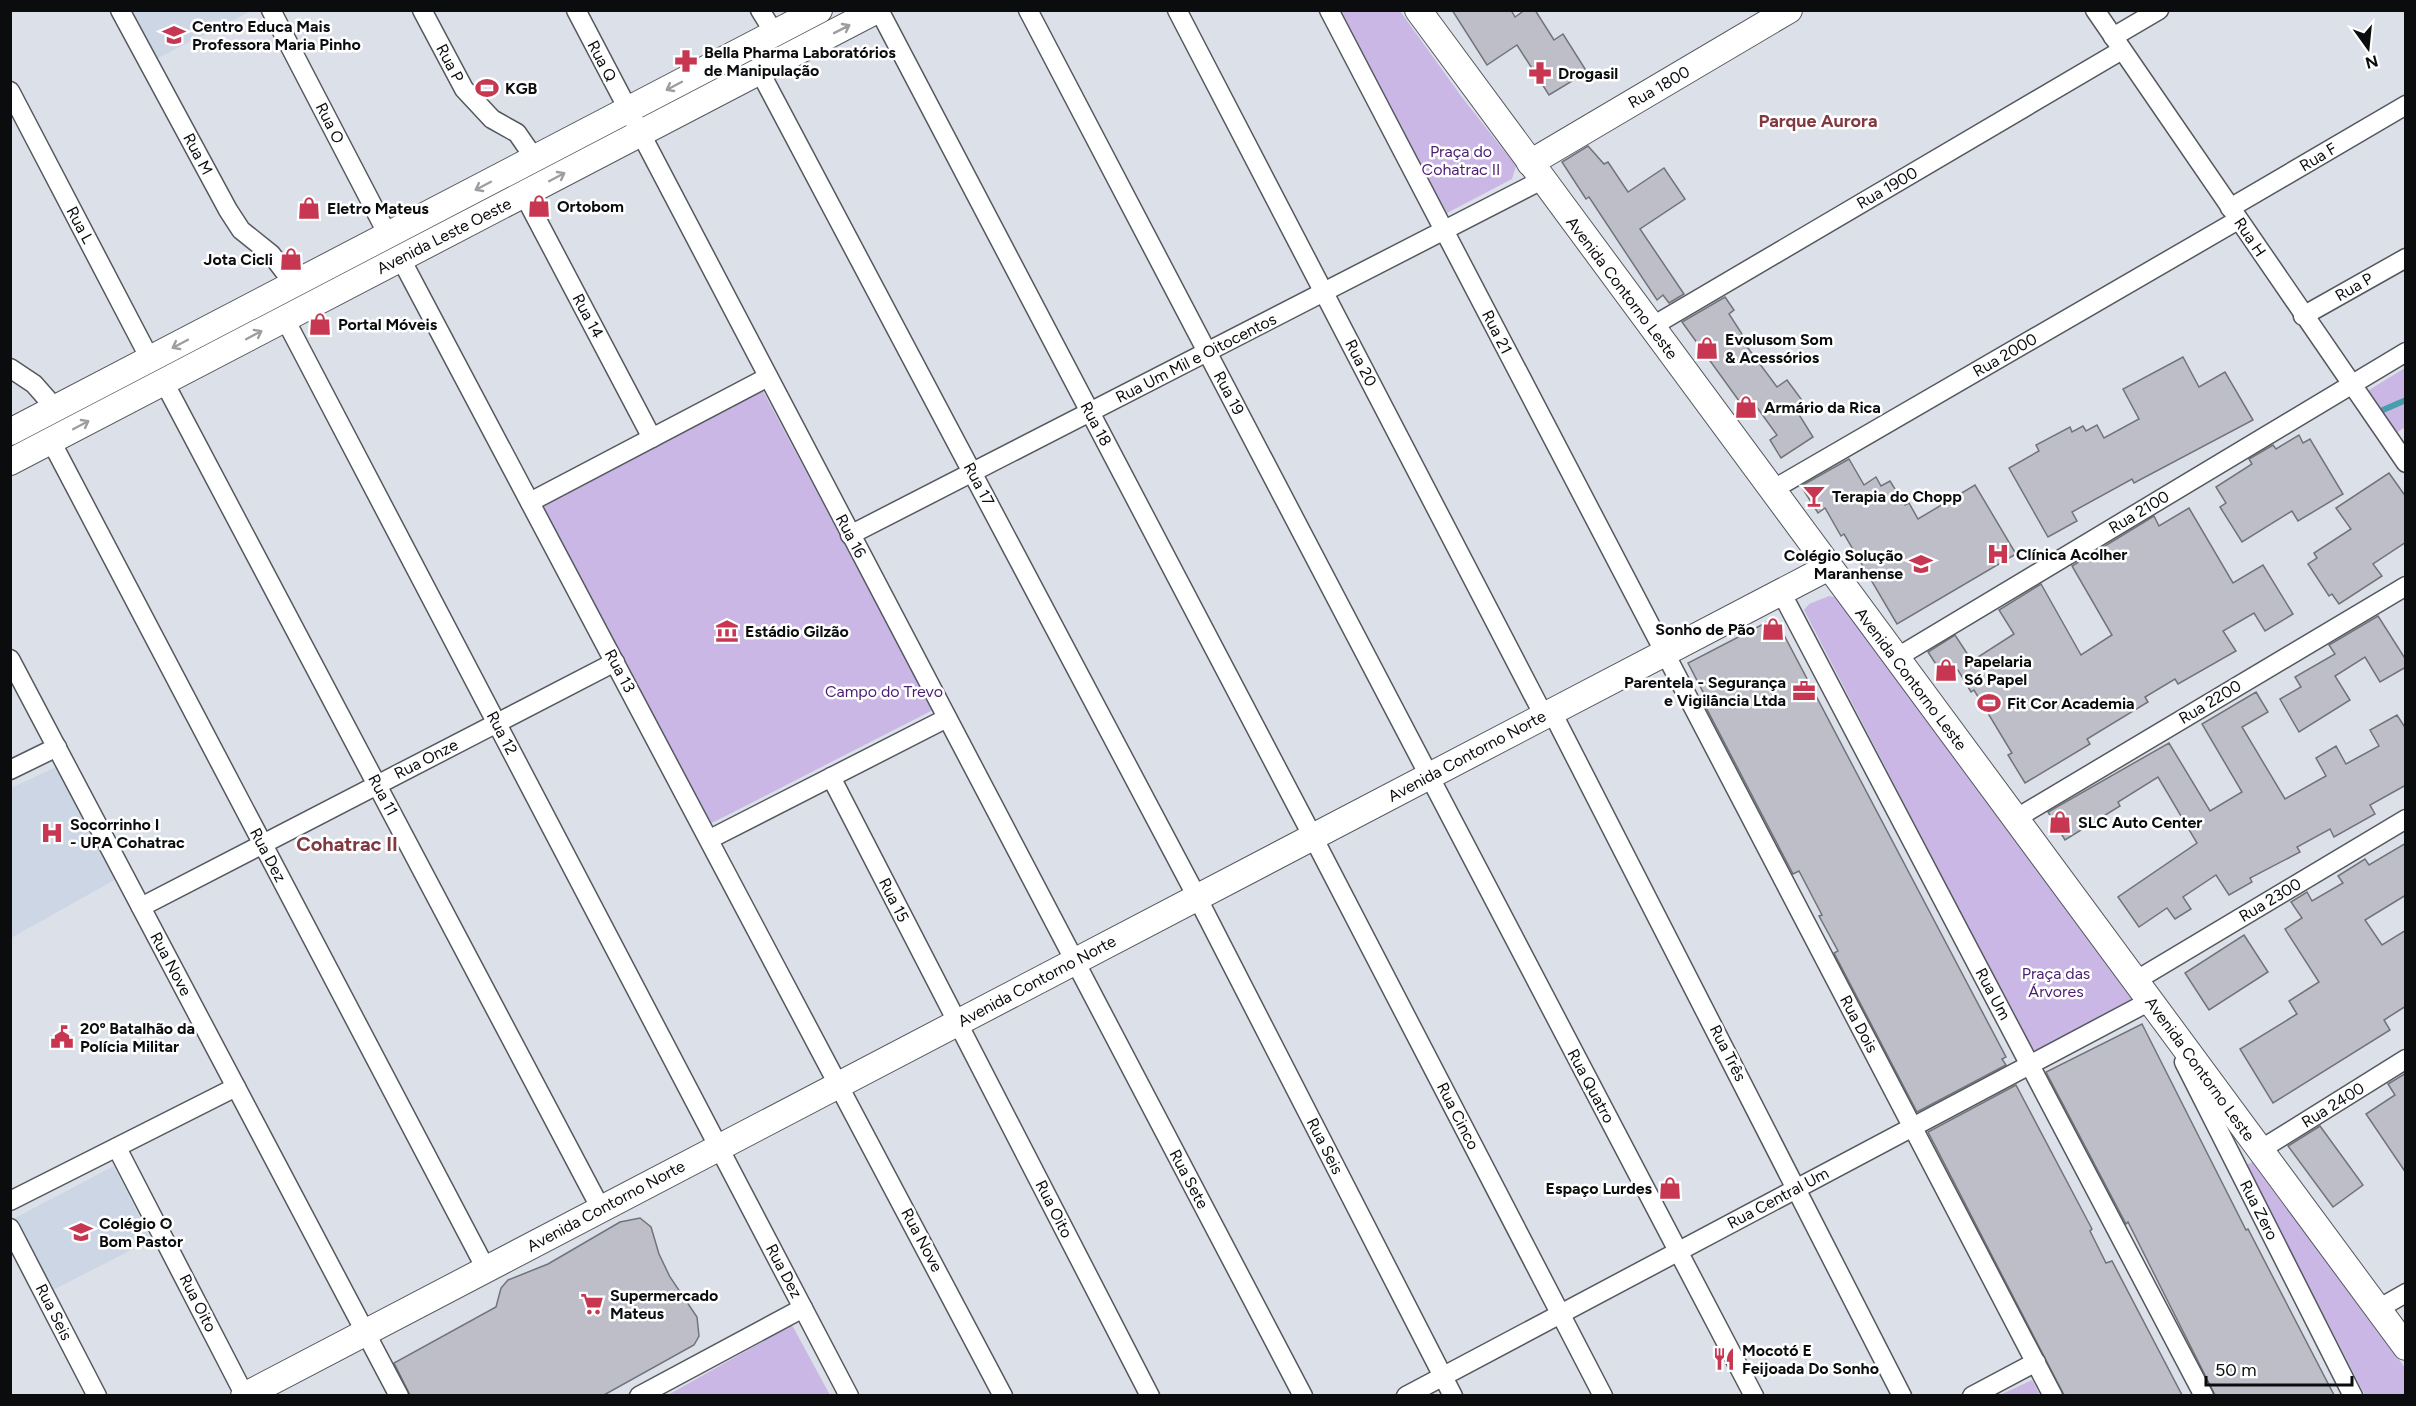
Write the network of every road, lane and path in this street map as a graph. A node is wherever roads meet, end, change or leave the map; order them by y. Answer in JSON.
{"nodes":[{"id":1,"x":120,"y":10,"type":"edge"},
{"id":2,"x":271,"y":10,"type":"edge"},
{"id":3,"x":422,"y":10,"type":"edge"},
{"id":4,"x":576,"y":10,"type":"edge"},
{"id":5,"x":760,"y":10,"type":"edge"},
{"id":6,"x":819,"y":10,"type":"edge"},
{"id":7,"x":878,"y":10,"type":"edge"},
{"id":8,"x":1028,"y":10,"type":"edge"},
{"id":9,"x":1177,"y":10,"type":"edge"},
{"id":10,"x":1329,"y":10,"type":"edge"},
{"id":11,"x":1418,"y":10,"type":"edge"},
{"id":12,"x":1789,"y":10,"type":"edge"},
{"id":13,"x":2095,"y":10,"type":"edge"},
{"id":14,"x":2159,"y":10,"type":"edge"},
{"id":15,"x":775,"y":34,"type":"junction"},
{"id":16,"x":2118,"y":43,"type":"junction"},
{"id":17,"x":760,"y":72,"type":"junction"},
{"id":18,"x":10,"y":91,"type":"edge"},
{"id":19,"x":2406,"y":105,"type":"edge"},
{"id":20,"x":628,"y":111,"type":"junction"},
{"id":21,"x":640,"y":134,"type":"junction"},
{"id":22,"x":535,"y":159,"type":"junction"},
{"id":23,"x":1536,"y":171,"type":"junction"},
{"id":24,"x":524,"y":195,"type":"junction"},
{"id":25,"x":2234,"y":214,"type":"junction"},
{"id":26,"x":1444,"y":230,"type":"junction"},
{"id":27,"x":388,"y":235,"type":"junction"},
{"id":28,"x":2406,"y":258,"type":"edge"},
{"id":29,"x":401,"y":259,"type":"junction"},
{"id":30,"x":294,"y":284,"type":"junction"},
{"id":31,"x":1324,"y":292,"type":"junction"},
{"id":32,"x":2303,"y":316,"type":"junction"},
{"id":33,"x":285,"y":319,"type":"junction"},
{"id":34,"x":1651,"y":327,"type":"junction"},
{"id":35,"x":1208,"y":352,"type":"junction"},
{"id":36,"x":2406,"y":352,"type":"edge"},
{"id":37,"x":150,"y":359,"type":"junction"},
{"id":38,"x":10,"y":368,"type":"edge"},
{"id":39,"x":768,"y":377,"type":"junction"},
{"id":40,"x":164,"y":382,"type":"junction"},
{"id":41,"x":2351,"y":386,"type":"junction"},
{"id":42,"x":56,"y":409,"type":"junction"},
{"id":43,"x":1090,"y":412,"type":"junction"},
{"id":44,"x":10,"y":432,"type":"edge"},
{"id":45,"x":652,"y":438,"type":"junction"},
{"id":46,"x":2399,"y":440,"type":"edge"},
{"id":47,"x":51,"y":441,"type":"junction"},
{"id":48,"x":10,"y":462,"type":"edge"},
{"id":49,"x":2406,"y":463,"type":"edge"},
{"id":50,"x":972,"y":473,"type":"junction"},
{"id":51,"x":1772,"y":490,"type":"junction"},
{"id":52,"x":530,"y":502,"type":"junction"},
{"id":53,"x":850,"y":535,"type":"junction"},
{"id":54,"x":1829,"y":567,"type":"junction"},
{"id":55,"x":2406,"y":586,"type":"edge"},
{"id":56,"x":1781,"y":592,"type":"junction"},
{"id":57,"x":1664,"y":654,"type":"junction"},
{"id":58,"x":1896,"y":658,"type":"junction"},
{"id":59,"x":10,"y":659,"type":"edge"},
{"id":60,"x":615,"y":662,"type":"junction"},
{"id":61,"x":1548,"y":714,"type":"junction"},
{"id":62,"x":947,"y":718,"type":"junction"},
{"id":63,"x":496,"y":723,"type":"junction"},
{"id":64,"x":57,"y":747,"type":"junction"},
{"id":65,"x":10,"y":770,"type":"edge"},
{"id":66,"x":831,"y":777,"type":"junction"},
{"id":67,"x":1429,"y":777,"type":"junction"},
{"id":68,"x":377,"y":785,"type":"junction"},
{"id":69,"x":2016,"y":819,"type":"junction"},
{"id":70,"x":2406,"y":819,"type":"edge"},
{"id":71,"x":1314,"y":837,"type":"junction"},
{"id":72,"x":710,"y":839,"type":"junction"},
{"id":73,"x":263,"y":844,"type":"junction"},
{"id":74,"x":1197,"y":897,"type":"junction"},
{"id":75,"x":141,"y":907,"type":"junction"},
{"id":76,"x":1074,"y":962,"type":"junction"},
{"id":77,"x":2142,"y":991,"type":"junction"},
{"id":78,"x":957,"y":1023,"type":"junction"},
{"id":79,"x":2167,"y":1024,"type":"junction"},
{"id":80,"x":2406,"y":1059,"type":"edge"},
{"id":81,"x":2030,"y":1064,"type":"junction"},
{"id":82,"x":840,"y":1084,"type":"junction"},
{"id":83,"x":236,"y":1087,"type":"junction"},
{"id":84,"x":1913,"y":1126,"type":"junction"},
{"id":85,"x":719,"y":1147,"type":"junction"},
{"id":86,"x":117,"y":1148,"type":"junction"},
{"id":87,"x":2260,"y":1150,"type":"junction"},
{"id":88,"x":1797,"y":1188,"type":"junction"},
{"id":89,"x":10,"y":1202,"type":"edge"},
{"id":90,"x":601,"y":1209,"type":"junction"},
{"id":91,"x":10,"y":1228,"type":"edge"},
{"id":92,"x":1678,"y":1251,"type":"junction"},
{"id":93,"x":486,"y":1269,"type":"junction"},
{"id":94,"x":2406,"y":1293,"type":"edge"},
{"id":95,"x":803,"y":1308,"type":"junction"},
{"id":96,"x":2378,"y":1309,"type":"junction"},
{"id":97,"x":1560,"y":1313,"type":"junction"},
{"id":98,"x":366,"y":1332,"type":"junction"},
{"id":99,"x":2406,"y":1347,"type":"edge"},
{"id":100,"x":2036,"y":1362,"type":"junction"},
{"id":101,"x":1443,"y":1376,"type":"junction"},
{"id":102,"x":97,"y":1395,"type":"edge"},
{"id":103,"x":245,"y":1395,"type":"edge"},
{"id":104,"x":399,"y":1395,"type":"edge"},
{"id":105,"x":639,"y":1395,"type":"edge"},
{"id":106,"x":849,"y":1395,"type":"edge"},
{"id":107,"x":1003,"y":1395,"type":"edge"},
{"id":108,"x":1150,"y":1395,"type":"edge"},
{"id":109,"x":1303,"y":1395,"type":"edge"},
{"id":110,"x":1406,"y":1395,"type":"edge"},
{"id":111,"x":1453,"y":1395,"type":"edge"},
{"id":112,"x":1603,"y":1395,"type":"edge"},
{"id":113,"x":1754,"y":1395,"type":"edge"},
{"id":114,"x":1902,"y":1395,"type":"edge"},
{"id":115,"x":1972,"y":1395,"type":"edge"},
{"id":116,"x":2053,"y":1395,"type":"edge"},
{"id":117,"x":2204,"y":1395,"type":"edge"},
{"id":118,"x":2353,"y":1395,"type":"edge"}],
"edges":[{"from":1,"to":30,"type":"street","name":"Rua M"},
{"from":2,"to":27,"type":"street","name":"Rua O"},
{"from":3,"to":22,"type":"street","name":"Rua P"},
{"from":4,"to":20,"type":"street","name":"Rua Q"},
{"from":5,"to":15,"type":"street"},
{"from":6,"to":15,"type":"main road","name":"Avenida Leste Oeste"},
{"from":17,"to":7,"type":"main road","name":"Avenida Leste Oeste","one_way":true},
{"from":7,"to":43,"type":"street","name":"Rua 18"},
{"from":8,"to":35,"type":"street","name":"Rua 19"},
{"from":9,"to":31,"type":"street","name":"Rua 20"},
{"from":10,"to":26,"type":"street","name":"Rua 21"},
{"from":11,"to":23,"type":"main road","name":"Avenida Contorno Leste"},
{"from":12,"to":23,"type":"main road","name":"Rua 1800"},
{"from":13,"to":16,"type":"street","name":"Rua H"},
{"from":14,"to":16,"type":"street","name":"Rua 1900"},
{"from":15,"to":20,"type":"main road","name":"Avenida Leste Oeste","one_way":true},
{"from":16,"to":25,"type":"street","name":"Rua H"},
{"from":16,"to":34,"type":"street","name":"Rua 1900"},
{"from":17,"to":21,"type":"main road","name":"Avenida Leste Oeste"},
{"from":17,"to":50,"type":"street","name":"Rua 17"},
{"from":18,"to":37,"type":"street","name":"Rua L"},
{"from":19,"to":25,"type":"street","name":"Rua F"},
{"from":20,"to":21,"type":"street","name":"Rua 16"},
{"from":20,"to":22,"type":"main road","name":"Avenida Leste Oeste"},
{"from":24,"to":21,"type":"main road","name":"Avenida Leste Oeste","one_way":true},
{"from":21,"to":39,"type":"street","name":"Rua 16"},
{"from":22,"to":27,"type":"main road","name":"Avenida Leste Oeste","one_way":true},
{"from":23,"to":26,"type":"street","name":"Rua Um Mil e Oitocentos"},
{"from":23,"to":34,"type":"main road","name":"Avenida Contorno Leste"},
{"from":24,"to":29,"type":"main road","name":"Avenida Leste Oeste"},
{"from":24,"to":45,"type":"street","name":"Rua 14"},
{"from":25,"to":32,"type":"street","name":"Rua H"},
{"from":25,"to":51,"type":"street","name":"Rua 2000"},
{"from":26,"to":31,"type":"street","name":"Rua Um Mil e Oitocentos"},
{"from":26,"to":57,"type":"street","name":"Rua 21"},
{"from":27,"to":30,"type":"main road","name":"Avenida Leste Oeste"},
{"from":28,"to":32,"type":"street","name":"Rua P"},
{"from":29,"to":33,"type":"main road","name":"Avenida Leste Oeste"},
{"from":29,"to":52,"type":"street","name":"Rua 13"},
{"from":30,"to":37,"type":"main road","name":"Avenida Leste Oeste","one_way":true},
{"from":31,"to":35,"type":"street","name":"Rua Um Mil e Oitocentos"},
{"from":31,"to":61,"type":"street","name":"Rua 20"},
{"from":32,"to":41,"type":"street","name":"Rua H"},
{"from":40,"to":33,"type":"main road","name":"Avenida Leste Oeste","one_way":true},
{"from":33,"to":63,"type":"street","name":"Rua 12"},
{"from":34,"to":51,"type":"main road","name":"Avenida Contorno Leste"},
{"from":35,"to":43,"type":"street","name":"Rua Um Mil e Oitocentos"},
{"from":35,"to":67,"type":"street","name":"Rua 19"},
{"from":36,"to":41,"type":"street","name":"Rua 2100"},
{"from":37,"to":42,"type":"main road","name":"Avenida Leste Oeste"},
{"from":38,"to":42,"type":"street"},
{"from":39,"to":45,"type":"street"},
{"from":39,"to":53,"type":"street","name":"Rua 16"},
{"from":47,"to":40,"type":"main road","name":"Avenida Leste Oeste","one_way":true},
{"from":40,"to":68,"type":"street","name":"Rua 11"},
{"from":41,"to":46,"type":"street","name":"Rua H"},
{"from":41,"to":58,"type":"street","name":"Rua 2100"},
{"from":42,"to":44,"type":"main road","name":"Avenida Leste Oeste"},
{"from":43,"to":50,"type":"street","name":"Rua Um Mil e Oitocentos"},
{"from":43,"to":71,"type":"street","name":"Rua 18"},
{"from":45,"to":52,"type":"street"},
{"from":46,"to":49,"type":"street","name":"Rua H"},
{"from":47,"to":48,"type":"main road","name":"Avenida Leste Oeste"},
{"from":47,"to":73,"type":"street","name":"Rua Dez"},
{"from":50,"to":53,"type":"street","name":"Rua Um Mil e Oitocentos"},
{"from":50,"to":74,"type":"street","name":"Rua 17"},
{"from":51,"to":54,"type":"main road","name":"Avenida Contorno Leste"},
{"from":52,"to":60,"type":"street","name":"Rua 13"},
{"from":53,"to":62,"type":"street","name":"Rua 16"},
{"from":54,"to":56,"type":"main road","name":"Avenida Contorno Norte"},
{"from":54,"to":58,"type":"main road","name":"Avenida Contorno Leste"},
{"from":55,"to":69,"type":"street","name":"Rua 2200"},
{"from":56,"to":57,"type":"main road","name":"Avenida Contorno Norte"},
{"from":56,"to":81,"type":"street","name":"Rua Um"},
{"from":57,"to":61,"type":"main road","name":"Avenida Contorno Norte"},
{"from":57,"to":84,"type":"street","name":"Rua Dois"},
{"from":58,"to":69,"type":"main road","name":"Avenida Contorno Leste"},
{"from":59,"to":64,"type":"street","name":"Rua Nove"},
{"from":60,"to":63,"type":"street","name":"Rua Onze"},
{"from":60,"to":72,"type":"street","name":"Rua 13"},
{"from":61,"to":67,"type":"main road","name":"Avenida Contorno Norte"},
{"from":61,"to":88,"type":"street","name":"Rua Três"},
{"from":62,"to":66,"type":"street"},
{"from":62,"to":76,"type":"street","name":"Rua 16"},
{"from":63,"to":68,"type":"street","name":"Rua Onze"},
{"from":63,"to":85,"type":"street","name":"Rua 12"},
{"from":64,"to":65,"type":"street"},
{"from":64,"to":75,"type":"street","name":"Rua Nove"},
{"from":66,"to":72,"type":"street"},
{"from":66,"to":78,"type":"street","name":"Rua 15"},
{"from":67,"to":71,"type":"main road","name":"Avenida Contorno Norte"},
{"from":67,"to":92,"type":"street","name":"Rua Quatro"},
{"from":68,"to":73,"type":"street","name":"Rua Onze"},
{"from":68,"to":90,"type":"street","name":"Rua 11"},
{"from":69,"to":77,"type":"main road","name":"Avenida Contorno Leste"},
{"from":70,"to":77,"type":"street","name":"Rua 2300"},
{"from":71,"to":74,"type":"main road","name":"Avenida Contorno Norte"},
{"from":71,"to":97,"type":"street","name":"Rua Cinco"},
{"from":72,"to":82,"type":"street","name":"Rua 13"},
{"from":73,"to":75,"type":"street","name":"Rua Onze"},
{"from":73,"to":93,"type":"street","name":"Rua Dez"},
{"from":74,"to":76,"type":"main road","name":"Avenida Contorno Norte"},
{"from":74,"to":101,"type":"street","name":"Rua Seis"},
{"from":75,"to":83,"type":"street","name":"Rua Nove"},
{"from":76,"to":78,"type":"main road","name":"Avenida Contorno Norte"},
{"from":76,"to":109,"type":"street","name":"Rua Sete"},
{"from":77,"to":79,"type":"main road","name":"Avenida Contorno Leste"},
{"from":77,"to":81,"type":"street","name":"Rua Central Um"},
{"from":78,"to":82,"type":"main road","name":"Avenida Contorno Norte"},
{"from":78,"to":108,"type":"street","name":"Rua Oito"},
{"from":79,"to":87,"type":"main road","name":"Avenida Contorno Leste"},
{"from":79,"to":118,"type":"street","name":"Rua Zero"},
{"from":80,"to":87,"type":"street","name":"Rua 2400"},
{"from":81,"to":84,"type":"street","name":"Rua Central Um"},
{"from":81,"to":117,"type":"street","name":"Rua Um"},
{"from":82,"to":85,"type":"main road","name":"Avenida Contorno Norte"},
{"from":82,"to":107,"type":"street","name":"Rua Nove"},
{"from":83,"to":86,"type":"street"},
{"from":83,"to":98,"type":"street","name":"Rua Nove"},
{"from":84,"to":88,"type":"street","name":"Rua Central Um"},
{"from":84,"to":100,"type":"street","name":"Rua Dois"},
{"from":85,"to":90,"type":"main road","name":"Avenida Contorno Norte"},
{"from":85,"to":95,"type":"street","name":"Rua Dez"},
{"from":86,"to":89,"type":"street"},
{"from":86,"to":103,"type":"street","name":"Rua Oito"},
{"from":87,"to":96,"type":"main road","name":"Avenida Contorno Leste"},
{"from":88,"to":92,"type":"street","name":"Rua Central Um"},
{"from":88,"to":114,"type":"street","name":"Rua Três"},
{"from":90,"to":93,"type":"main road","name":"Avenida Contorno Norte"},
{"from":91,"to":102,"type":"street","name":"Rua Seis"},
{"from":92,"to":97,"type":"street","name":"Rua Central Um"},
{"from":92,"to":113,"type":"street","name":"Rua Quatro"},
{"from":93,"to":98,"type":"main road","name":"Avenida Contorno Norte"},
{"from":94,"to":96,"type":"street"},
{"from":95,"to":105,"type":"street"},
{"from":95,"to":106,"type":"street","name":"Rua Dez"},
{"from":96,"to":99,"type":"main road","name":"Avenida Contorno Leste"},
{"from":97,"to":101,"type":"street","name":"Rua Central Um"},
{"from":97,"to":112,"type":"street","name":"Rua Cinco"},
{"from":98,"to":103,"type":"main road","name":"Avenida Contorno Norte"},
{"from":98,"to":104,"type":"street","name":"Rua Nove"},
{"from":100,"to":115,"type":"street"},
{"from":100,"to":116,"type":"street","name":"Rua Dois"},
{"from":101,"to":110,"type":"street","name":"Rua Central Um"},
{"from":101,"to":111,"type":"street","name":"Rua Seis"}]}
